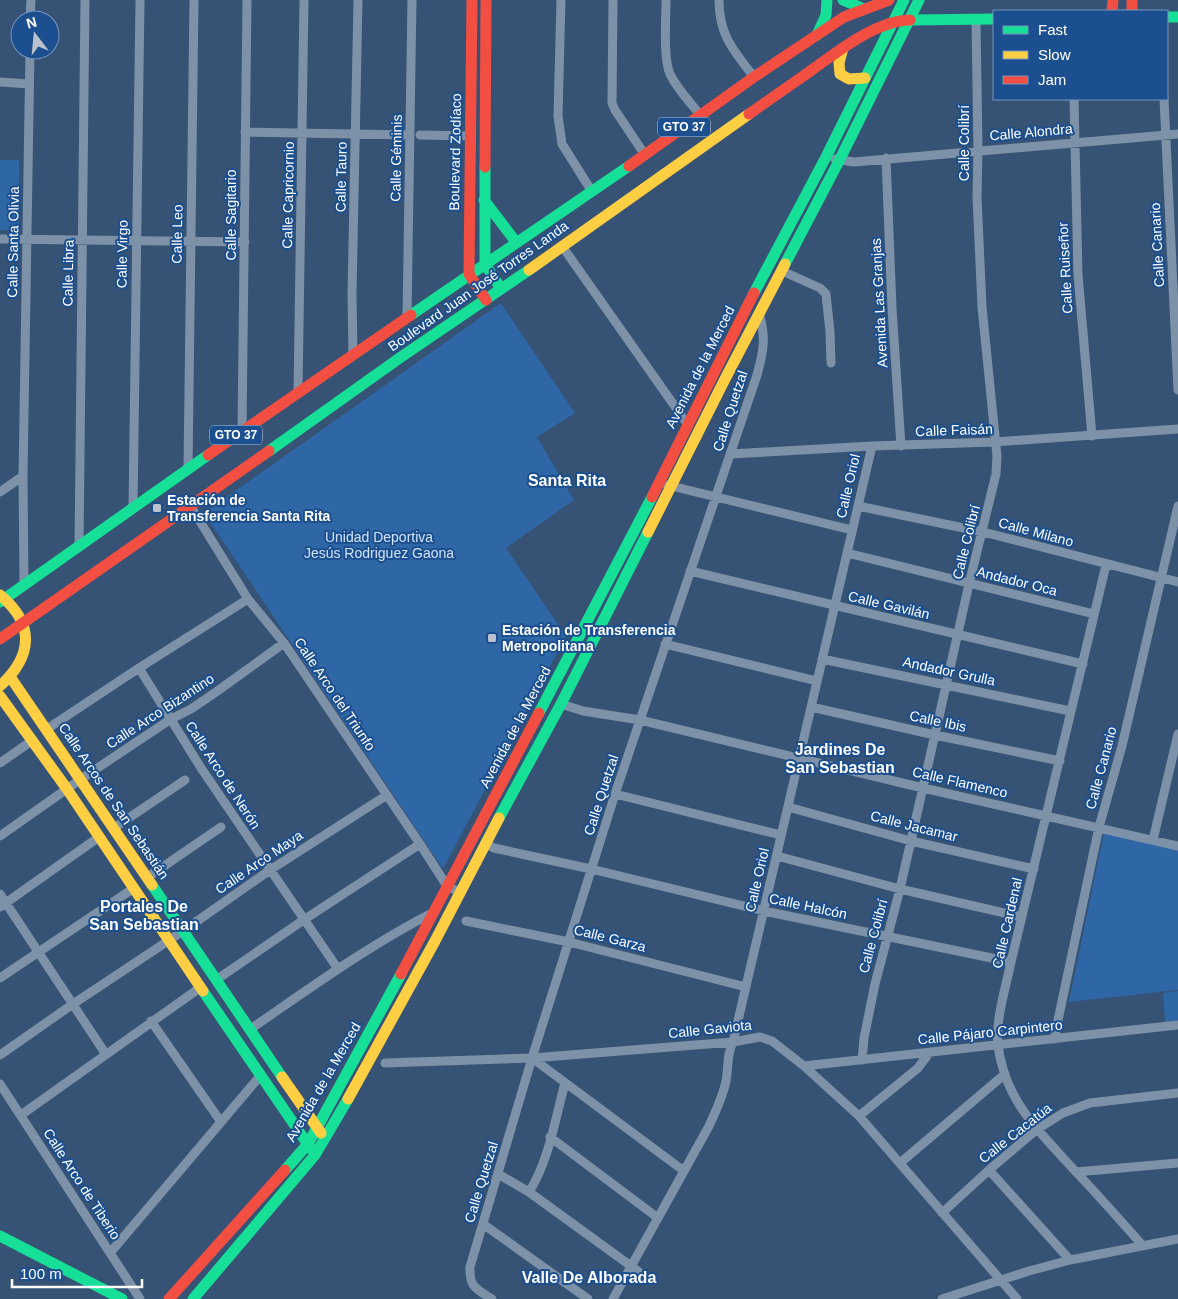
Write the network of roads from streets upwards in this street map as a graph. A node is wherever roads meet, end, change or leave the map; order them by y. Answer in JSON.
{"nodes":[{"id":1,"x":85,"y":0,"type":"edge"},
{"id":2,"x":140,"y":0,"type":"edge"},
{"id":3,"x":194,"y":0,"type":"edge"},
{"id":4,"x":247,"y":0,"type":"edge"},
{"id":5,"x":304,"y":0,"type":"edge"},
{"id":6,"x":358,"y":0,"type":"edge"},
{"id":7,"x":412,"y":0,"type":"edge"},
{"id":8,"x":472,"y":0,"type":"edge"},
{"id":9,"x":486,"y":0,"type":"edge"},
{"id":10,"x":560,"y":0,"type":"edge"},
{"id":11,"x":613,"y":0,"type":"edge"},
{"id":12,"x":666,"y":0,"type":"edge"},
{"id":13,"x":719,"y":0,"type":"edge"},
{"id":14,"x":827,"y":0,"type":"edge"},
{"id":15,"x":843,"y":0,"type":"edge"},
{"id":16,"x":889,"y":0,"type":"edge"},
{"id":17,"x":904,"y":0,"type":"edge"},
{"id":18,"x":919,"y":0,"type":"edge"},
{"id":19,"x":864,"y":8,"type":"junction"},
{"id":20,"x":993,"y":19,"type":"edge"},
{"id":21,"x":907,"y":20,"type":"junction"},
{"id":22,"x":976,"y":20,"type":"junction"},
{"id":23,"x":893,"y":23,"type":"junction"},
{"id":24,"x":817,"y":35,"type":"junction"},
{"id":25,"x":843,"y":48,"type":"junction"},
{"id":26,"x":30,"y":60,"type":"edge"},
{"id":27,"x":754,"y":77,"type":"junction"},
{"id":28,"x":865,"y":78,"type":"junction"},
{"id":29,"x":0,"y":82,"type":"edge"},
{"id":30,"x":29,"y":84,"type":"junction"},
{"id":31,"x":1074,"y":100,"type":"edge"},
{"id":32,"x":1164,"y":100,"type":"edge"},
{"id":33,"x":700,"y":115,"type":"junction"},
{"id":34,"x":245,"y":132,"type":"junction"},
{"id":35,"x":303,"y":132,"type":"junction"},
{"id":36,"x":356,"y":134,"type":"junction"},
{"id":37,"x":1178,"y":134,"type":"edge"},
{"id":38,"x":415,"y":135,"type":"junction"},
{"id":39,"x":1165,"y":135,"type":"junction"},
{"id":40,"x":470,"y":136,"type":"junction"},
{"id":41,"x":1075,"y":142,"type":"junction"},
{"id":42,"x":978,"y":150,"type":"junction"},
{"id":43,"x":645,"y":155,"type":"junction"},
{"id":44,"x":826,"y":157,"type":"junction"},
{"id":45,"x":886,"y":158,"type":"junction"},
{"id":46,"x":840,"y":161,"type":"junction"},
{"id":47,"x":591,"y":190,"type":"junction"},
{"id":48,"x":484,"y":200,"type":"junction"},
{"id":49,"x":0,"y":239,"type":"edge"},
{"id":50,"x":27,"y":240,"type":"junction"},
{"id":51,"x":82,"y":240,"type":"junction"},
{"id":52,"x":136,"y":241,"type":"junction"},
{"id":53,"x":191,"y":242,"type":"junction"},
{"id":54,"x":245,"y":242,"type":"junction"},
{"id":55,"x":516,"y":242,"type":"junction"},
{"id":56,"x":562,"y":246,"type":"junction"},
{"id":57,"x":485,"y":264,"type":"junction"},
{"id":58,"x":782,"y":271,"type":"junction"},
{"id":59,"x":469,"y":274,"type":"junction"},
{"id":60,"x":501,"y":289,"type":"junction"},
{"id":61,"x":486,"y":300,"type":"junction"},
{"id":62,"x":759,"y":312,"type":"junction"},
{"id":63,"x":407,"y":317,"type":"junction"},
{"id":64,"x":353,"y":354,"type":"junction"},
{"id":65,"x":831,"y":363,"type":"dead end"},
{"id":66,"x":1178,"y":390,"type":"edge"},
{"id":67,"x":298,"y":392,"type":"junction"},
{"id":68,"x":688,"y":425,"type":"junction"},
{"id":69,"x":1178,"y":429,"type":"edge"},
{"id":70,"x":242,"y":430,"type":"junction"},
{"id":71,"x":1092,"y":436,"type":"junction"},
{"id":72,"x":994,"y":442,"type":"junction"},
{"id":73,"x":872,"y":446,"type":"junction"},
{"id":74,"x":901,"y":446,"type":"junction"},
{"id":75,"x":731,"y":454,"type":"junction"},
{"id":76,"x":188,"y":469,"type":"junction"},
{"id":77,"x":23,"y":476,"type":"junction"},
{"id":78,"x":660,"y":482,"type":"junction"},
{"id":79,"x":672,"y":486,"type":"junction"},
{"id":80,"x":0,"y":492,"type":"edge"},
{"id":81,"x":715,"y":497,"type":"junction"},
{"id":82,"x":858,"y":506,"type":"junction"},
{"id":83,"x":1178,"y":506,"type":"edge"},
{"id":84,"x":191,"y":507,"type":"junction"},
{"id":85,"x":133,"y":509,"type":"junction"},
{"id":86,"x":852,"y":530,"type":"junction"},
{"id":87,"x":983,"y":532,"type":"junction"},
{"id":88,"x":79,"y":546,"type":"junction"},
{"id":89,"x":847,"y":553,"type":"junction"},
{"id":90,"x":1106,"y":565,"type":"junction"},
{"id":91,"x":690,"y":571,"type":"junction"},
{"id":92,"x":1160,"y":578,"type":"junction"},
{"id":93,"x":1178,"y":582,"type":"edge"},
{"id":94,"x":969,"y":584,"type":"junction"},
{"id":95,"x":24,"y":585,"type":"junction"},
{"id":96,"x":2,"y":599,"type":"edge"},
{"id":97,"x":248,"y":599,"type":"junction"},
{"id":98,"x":834,"y":606,"type":"junction"},
{"id":99,"x":1094,"y":614,"type":"junction"},
{"id":100,"x":23,"y":624,"type":"junction"},
{"id":101,"x":958,"y":635,"type":"junction"},
{"id":102,"x":0,"y":639,"type":"edge"},
{"id":103,"x":284,"y":643,"type":"junction"},
{"id":104,"x":665,"y":644,"type":"junction"},
{"id":105,"x":822,"y":659,"type":"junction"},
{"id":106,"x":1082,"y":664,"type":"junction"},
{"id":107,"x":139,"y":668,"type":"junction"},
{"id":108,"x":11,"y":678,"type":"junction"},
{"id":109,"x":817,"y":681,"type":"junction"},
{"id":110,"x":947,"y":685,"type":"junction"},
{"id":111,"x":0,"y":686,"type":"edge"},
{"id":112,"x":0,"y":696,"type":"edge"},
{"id":113,"x":561,"y":704,"type":"junction"},
{"id":114,"x":811,"y":707,"type":"junction"},
{"id":115,"x":1070,"y":712,"type":"junction"},
{"id":116,"x":170,"y":719,"type":"junction"},
{"id":117,"x":640,"y":720,"type":"junction"},
{"id":118,"x":47,"y":729,"type":"junction"},
{"id":119,"x":1178,"y":734,"type":"edge"},
{"id":120,"x":936,"y":735,"type":"junction"},
{"id":121,"x":33,"y":740,"type":"junction"},
{"id":122,"x":799,"y":758,"type":"junction"},
{"id":123,"x":1060,"y":761,"type":"junction"},
{"id":124,"x":0,"y":763,"type":"edge"},
{"id":125,"x":81,"y":779,"type":"junction"},
{"id":126,"x":184,"y":780,"type":"dead end"},
{"id":127,"x":923,"y":788,"type":"junction"},
{"id":128,"x":66,"y":789,"type":"junction"},
{"id":129,"x":614,"y":794,"type":"junction"},
{"id":130,"x":387,"y":795,"type":"junction"},
{"id":131,"x":788,"y":808,"type":"junction"},
{"id":132,"x":1047,"y":816,"type":"junction"},
{"id":133,"x":221,"y":827,"type":"dead end"},
{"id":134,"x":1099,"y":827,"type":"junction"},
{"id":135,"x":114,"y":828,"type":"junction"},
{"id":136,"x":781,"y":835,"type":"junction"},
{"id":137,"x":0,"y":836,"type":"edge"},
{"id":138,"x":99,"y":837,"type":"junction"},
{"id":139,"x":911,"y":840,"type":"junction"},
{"id":140,"x":1153,"y":840,"type":"junction"},
{"id":141,"x":485,"y":843,"type":"junction"},
{"id":142,"x":420,"y":844,"type":"junction"},
{"id":143,"x":1178,"y":846,"type":"edge"},
{"id":144,"x":777,"y":856,"type":"junction"},
{"id":145,"x":591,"y":868,"type":"junction"},
{"id":146,"x":1034,"y":869,"type":"junction"},
{"id":147,"x":270,"y":870,"type":"junction"},
{"id":148,"x":148,"y":877,"type":"junction"},
{"id":149,"x":447,"y":886,"type":"junction"},
{"id":150,"x":134,"y":888,"type":"junction"},
{"id":151,"x":900,"y":889,"type":"junction"},
{"id":152,"x":461,"y":893,"type":"junction"},
{"id":153,"x":0,"y":894,"type":"edge"},
{"id":154,"x":3,"y":905,"type":"edge"},
{"id":155,"x":764,"y":911,"type":"junction"},
{"id":156,"x":434,"y":912,"type":"junction"},
{"id":157,"x":1022,"y":917,"type":"junction"},
{"id":158,"x":305,"y":919,"type":"junction"},
{"id":159,"x":466,"y":921,"type":"dead end"},
{"id":160,"x":183,"y":931,"type":"junction"},
{"id":161,"x":888,"y":938,"type":"junction"},
{"id":162,"x":169,"y":940,"type":"junction"},
{"id":163,"x":569,"y":942,"type":"junction"},
{"id":164,"x":38,"y":952,"type":"junction"},
{"id":165,"x":1011,"y":962,"type":"junction"},
{"id":166,"x":338,"y":969,"type":"junction"},
{"id":167,"x":0,"y":978,"type":"edge"},
{"id":168,"x":216,"y":980,"type":"junction"},
{"id":169,"x":201,"y":987,"type":"junction"},
{"id":170,"x":746,"y":987,"type":"junction"},
{"id":171,"x":73,"y":1004,"type":"junction"},
{"id":172,"x":151,"y":1021,"type":"junction"},
{"id":173,"x":1178,"y":1026,"type":"edge"},
{"id":174,"x":249,"y":1030,"type":"junction"},
{"id":175,"x":1054,"y":1039,"type":"junction"},
{"id":176,"x":734,"y":1042,"type":"junction"},
{"id":177,"x":998,"y":1045,"type":"junction"},
{"id":178,"x":929,"y":1052,"type":"junction"},
{"id":179,"x":106,"y":1053,"type":"junction"},
{"id":180,"x":0,"y":1055,"type":"edge"},
{"id":181,"x":532,"y":1058,"type":"junction"},
{"id":182,"x":862,"y":1060,"type":"junction"},
{"id":183,"x":385,"y":1063,"type":"dead end"},
{"id":184,"x":804,"y":1066,"type":"junction"},
{"id":185,"x":1005,"y":1074,"type":"junction"},
{"id":186,"x":260,"y":1076,"type":"junction"},
{"id":187,"x":565,"y":1083,"type":"junction"},
{"id":188,"x":0,"y":1084,"type":"edge"},
{"id":189,"x":1178,"y":1093,"type":"edge"},
{"id":190,"x":21,"y":1115,"type":"junction"},
{"id":191,"x":859,"y":1116,"type":"junction"},
{"id":192,"x":220,"y":1122,"type":"junction"},
{"id":193,"x":317,"y":1128,"type":"junction"},
{"id":194,"x":1036,"y":1130,"type":"junction"},
{"id":195,"x":550,"y":1137,"type":"junction"},
{"id":196,"x":325,"y":1140,"type":"junction"},
{"id":197,"x":308,"y":1144,"type":"junction"},
{"id":198,"x":315,"y":1155,"type":"junction"},
{"id":199,"x":900,"y":1163,"type":"junction"},
{"id":200,"x":1178,"y":1163,"type":"edge"},
{"id":201,"x":989,"y":1170,"type":"junction"},
{"id":202,"x":684,"y":1171,"type":"junction"},
{"id":203,"x":1076,"y":1172,"type":"junction"},
{"id":204,"x":498,"y":1174,"type":"junction"},
{"id":205,"x":529,"y":1192,"type":"junction"},
{"id":206,"x":942,"y":1213,"type":"junction"},
{"id":207,"x":658,"y":1218,"type":"junction"},
{"id":208,"x":483,"y":1224,"type":"junction"},
{"id":209,"x":0,"y":1236,"type":"edge"},
{"id":210,"x":1178,"y":1239,"type":"edge"},
{"id":211,"x":1143,"y":1246,"type":"junction"},
{"id":212,"x":110,"y":1253,"type":"junction"},
{"id":213,"x":1070,"y":1260,"type":"junction"},
{"id":214,"x":630,"y":1266,"type":"junction"},
{"id":215,"x":646,"y":1277,"type":"dead end"},
{"id":216,"x":1000,"y":1280,"type":"junction"},
{"id":217,"x":122,"y":1299,"type":"edge"},
{"id":218,"x":140,"y":1299,"type":"edge"},
{"id":219,"x":169,"y":1299,"type":"edge"},
{"id":220,"x":193,"y":1299,"type":"edge"},
{"id":221,"x":492,"y":1299,"type":"edge"},
{"id":222,"x":588,"y":1299,"type":"edge"},
{"id":223,"x":613,"y":1299,"type":"edge"},
{"id":224,"x":942,"y":1299,"type":"edge"},
{"id":225,"x":1017,"y":1299,"type":"edge"}],
"edges":[{"from":1,"to":51,"type":"street","name":"Calle Libra"},
{"from":2,"to":52,"type":"street","name":"Calle Virgo"},
{"from":3,"to":53,"type":"street","name":"Calle Leo"},
{"from":4,"to":34,"type":"street","name":"Calle Sagitario"},
{"from":5,"to":35,"type":"street","name":"Calle Capricornio"},
{"from":6,"to":36,"type":"street","name":"Calle Tauro"},
{"from":7,"to":38,"type":"street","name":"Calle Géminis"},
{"from":8,"to":40,"type":"street","name":"Boulevard Zodíaco"},
{"from":9,"to":48,"type":"street","name":"Boulevard Zodíaco"},
{"from":10,"to":47,"type":"street"},
{"from":11,"to":43,"type":"street"},
{"from":12,"to":33,"type":"street"},
{"from":13,"to":27,"type":"street"},
{"from":14,"to":24,"type":"street"},
{"from":15,"to":19,"type":"street"},
{"from":16,"to":19,"type":"street","name":"Boulevard Juan José Torres Landa","number":"GTO 37"},
{"from":17,"to":23,"type":"street","name":"Avenida de la Merced"},
{"from":18,"to":21,"type":"street","name":"Avenida de la Merced"},
{"from":19,"to":24,"type":"street","name":"Boulevard Juan José Torres Landa","number":"GTO 37"},
{"from":20,"to":22,"type":"street","name":"Boulevard Juan José Torres Landa","number":"GTO 37"},
{"from":21,"to":22,"type":"street","name":"Boulevard Juan José Torres Landa","number":"GTO 37"},
{"from":21,"to":23,"type":"street","name":"Boulevard Juan José Torres Landa","number":"GTO 37"},
{"from":21,"to":46,"type":"street","name":"Avenida de la Merced"},
{"from":22,"to":42,"type":"street","name":"Calle Colibrí"},
{"from":23,"to":25,"type":"street","name":"Boulevard Juan José Torres Landa","number":"GTO 37"},
{"from":23,"to":28,"type":"street","name":"Avenida de la Merced"},
{"from":24,"to":27,"type":"street","name":"Boulevard Juan José Torres Landa","number":"GTO 37"},
{"from":25,"to":28,"type":"street"},
{"from":25,"to":56,"type":"street","name":"Boulevard Juan José Torres Landa","number":"GTO 37"},
{"from":26,"to":30,"type":"street","name":"Calle Santa Olivia"},
{"from":27,"to":33,"type":"street","name":"Boulevard Juan José Torres Landa","number":"GTO 37"},
{"from":28,"to":44,"type":"street","name":"Avenida de la Merced"},
{"from":29,"to":30,"type":"street"},
{"from":30,"to":50,"type":"street","name":"Calle Santa Olivia"},
{"from":31,"to":41,"type":"street","name":"Calle Ruiseñor"},
{"from":32,"to":39,"type":"street","name":"Calle Canario"},
{"from":33,"to":43,"type":"street","name":"Boulevard Juan José Torres Landa","number":"GTO 37"},
{"from":34,"to":35,"type":"street"},
{"from":34,"to":54,"type":"street","name":"Calle Sagitario"},
{"from":35,"to":36,"type":"street"},
{"from":35,"to":67,"type":"street","name":"Calle Capricornio"},
{"from":36,"to":38,"type":"street"},
{"from":36,"to":64,"type":"street","name":"Calle Tauro"},
{"from":37,"to":39,"type":"street","name":"Calle Alondra"},
{"from":38,"to":40,"type":"street"},
{"from":38,"to":63,"type":"street","name":"Calle Géminis"},
{"from":39,"to":41,"type":"street","name":"Calle Alondra"},
{"from":39,"to":66,"type":"street","name":"Calle Canario"},
{"from":40,"to":59,"type":"street","name":"Boulevard Zodíaco"},
{"from":41,"to":42,"type":"street","name":"Calle Alondra"},
{"from":41,"to":71,"type":"street","name":"Calle Ruiseñor"},
{"from":42,"to":45,"type":"street","name":"Calle Alondra"},
{"from":42,"to":72,"type":"street","name":"Calle Colibrí"},
{"from":43,"to":47,"type":"street","name":"Boulevard Juan José Torres Landa","number":"GTO 37"},
{"from":44,"to":46,"type":"street","name":"Calle Alondra"},
{"from":44,"to":68,"type":"street","name":"Avenida de la Merced"},
{"from":45,"to":46,"type":"street","name":"Calle Alondra"},
{"from":45,"to":74,"type":"street","name":"Avenida Las Granjas"},
{"from":46,"to":58,"type":"street","name":"Avenida de la Merced"},
{"from":47,"to":55,"type":"street","name":"Boulevard Juan José Torres Landa","number":"GTO 37"},
{"from":48,"to":55,"type":"street"},
{"from":48,"to":57,"type":"street","name":"Boulevard Zodíaco"},
{"from":49,"to":50,"type":"street"},
{"from":50,"to":51,"type":"street"},
{"from":50,"to":77,"type":"street","name":"Calle Santa Olivia"},
{"from":51,"to":52,"type":"street"},
{"from":51,"to":88,"type":"street","name":"Calle Libra"},
{"from":52,"to":53,"type":"street"},
{"from":52,"to":85,"type":"street","name":"Calle Virgo"},
{"from":53,"to":54,"type":"street"},
{"from":53,"to":76,"type":"street","name":"Calle Leo"},
{"from":54,"to":70,"type":"street","name":"Calle Sagitario"},
{"from":55,"to":57,"type":"street","name":"Boulevard Juan José Torres Landa","number":"GTO 37"},
{"from":56,"to":60,"type":"street","name":"Boulevard Juan José Torres Landa","number":"GTO 37"},
{"from":56,"to":68,"type":"street"},
{"from":57,"to":59,"type":"street","name":"Boulevard Juan José Torres Landa","number":"GTO 37"},
{"from":57,"to":60,"type":"street"},
{"from":58,"to":62,"type":"street","name":"Avenida de la Merced"},
{"from":58,"to":65,"type":"street"},
{"from":59,"to":61,"type":"street"},
{"from":59,"to":63,"type":"street","name":"Boulevard Juan José Torres Landa","number":"GTO 37"},
{"from":60,"to":61,"type":"street","name":"Boulevard Juan José Torres Landa","number":"GTO 37"},
{"from":61,"to":84,"type":"street","name":"Boulevard Juan José Torres Landa","number":"GTO 37"},
{"from":62,"to":75,"type":"street","name":"Calle Quetzal"},
{"from":62,"to":79,"type":"street","name":"Avenida de la Merced"},
{"from":63,"to":64,"type":"street","name":"Boulevard Juan José Torres Landa","number":"GTO 37"},
{"from":64,"to":67,"type":"street","name":"Boulevard Juan José Torres Landa","number":"GTO 37"},
{"from":67,"to":70,"type":"street","name":"Boulevard Juan José Torres Landa","number":"GTO 37"},
{"from":68,"to":78,"type":"street","name":"Avenida de la Merced"},
{"from":69,"to":71,"type":"street","name":"Calle Faisán"},
{"from":70,"to":76,"type":"street","name":"Boulevard Juan José Torres Landa","number":"GTO 37"},
{"from":71,"to":72,"type":"street","name":"Calle Faisán"},
{"from":72,"to":74,"type":"street","name":"Calle Faisán"},
{"from":72,"to":87,"type":"street","name":"Calle Colibrí"},
{"from":73,"to":74,"type":"street","name":"Calle Faisán"},
{"from":73,"to":75,"type":"street","name":"Calle Faisán"},
{"from":73,"to":82,"type":"street","name":"Calle Oriol"},
{"from":75,"to":81,"type":"street","name":"Calle Quetzal"},
{"from":76,"to":85,"type":"street","name":"Boulevard Juan José Torres Landa","number":"GTO 37"},
{"from":77,"to":80,"type":"street"},
{"from":77,"to":95,"type":"street","name":"Calle Santa Olivia"},
{"from":78,"to":79,"type":"street"},
{"from":78,"to":149,"type":"street","name":"Avenida de la Merced"},
{"from":79,"to":81,"type":"street"},
{"from":79,"to":113,"type":"street","name":"Avenida de la Merced"},
{"from":81,"to":86,"type":"street"},
{"from":81,"to":91,"type":"street","name":"Calle Quetzal"},
{"from":82,"to":86,"type":"street","name":"Calle Oriol"},
{"from":82,"to":87,"type":"street","name":"Calle Milano"},
{"from":83,"to":92,"type":"street","name":"Calle Canario"},
{"from":84,"to":97,"type":"street","name":"Calle Arco del Triunfo"},
{"from":84,"to":100,"type":"street","name":"Boulevard Juan José Torres Landa","number":"GTO 37"},
{"from":85,"to":88,"type":"street","name":"Boulevard Juan José Torres Landa","number":"GTO 37"},
{"from":86,"to":89,"type":"street","name":"Calle Oriol"},
{"from":87,"to":90,"type":"street","name":"Calle Milano"},
{"from":87,"to":94,"type":"street","name":"Calle Colibrí"},
{"from":88,"to":95,"type":"street","name":"Boulevard Juan José Torres Landa","number":"GTO 37"},
{"from":89,"to":94,"type":"street","name":"Andador Oca"},
{"from":89,"to":98,"type":"street","name":"Calle Oriol"},
{"from":90,"to":92,"type":"street","name":"Calle Milano"},
{"from":90,"to":99,"type":"street","name":"Calle Cardenal"},
{"from":91,"to":98,"type":"street","name":"Calle Gavilán"},
{"from":91,"to":104,"type":"street","name":"Calle Quetzal"},
{"from":92,"to":93,"type":"street","name":"Calle Milano"},
{"from":92,"to":134,"type":"street","name":"Calle Canario"},
{"from":94,"to":99,"type":"street","name":"Andador Oca"},
{"from":94,"to":101,"type":"street","name":"Calle Colibrí"},
{"from":95,"to":96,"type":"street","name":"Boulevard Juan José Torres Landa","number":"GTO 37"},
{"from":96,"to":100,"type":"street"},
{"from":97,"to":103,"type":"street","name":"Calle Arco del Triunfo"},
{"from":97,"to":107,"type":"street"},
{"from":98,"to":101,"type":"street","name":"Calle Gavilán"},
{"from":98,"to":105,"type":"street","name":"Calle Oriol"},
{"from":99,"to":106,"type":"street","name":"Calle Cardenal"},
{"from":100,"to":102,"type":"street","name":"Boulevard Juan José Torres Landa","number":"GTO 37"},
{"from":100,"to":108,"type":"street"},
{"from":101,"to":106,"type":"street","name":"Calle Gavilán"},
{"from":101,"to":110,"type":"street","name":"Calle Colibrí"},
{"from":103,"to":116,"type":"street","name":"Calle Arco Bizantino"},
{"from":103,"to":130,"type":"street","name":"Calle Arco del Triunfo"},
{"from":104,"to":109,"type":"street"},
{"from":104,"to":117,"type":"street","name":"Calle Quetzal"},
{"from":105,"to":109,"type":"street","name":"Calle Oriol"},
{"from":105,"to":110,"type":"street","name":"Andador Grulla"},
{"from":106,"to":115,"type":"street","name":"Calle Cardenal"},
{"from":107,"to":116,"type":"street","name":"Calle Arco de Nerón"},
{"from":107,"to":118,"type":"street"},
{"from":108,"to":111,"type":"street"},
{"from":108,"to":118,"type":"street","name":"Calle Arcos de San Sebastián"},
{"from":109,"to":114,"type":"street","name":"Calle Oriol"},
{"from":110,"to":115,"type":"street","name":"Andador Grulla"},
{"from":110,"to":120,"type":"street","name":"Calle Colibrí"},
{"from":112,"to":121,"type":"street"},
{"from":113,"to":117,"type":"street","name":"Calle Flamenco"},
{"from":113,"to":141,"type":"street","name":"Avenida de la Merced"},
{"from":114,"to":120,"type":"street","name":"Calle Ibis"},
{"from":114,"to":122,"type":"street","name":"Calle Oriol"},
{"from":115,"to":123,"type":"street","name":"Calle Cardenal"},
{"from":116,"to":125,"type":"street","name":"Calle Arco Bizantino"},
{"from":116,"to":147,"type":"street","name":"Calle Arco de Nerón"},
{"from":117,"to":122,"type":"street","name":"Calle Flamenco"},
{"from":117,"to":129,"type":"street","name":"Calle Quetzal"},
{"from":118,"to":125,"type":"street","name":"Calle Arcos de San Sebastián"},
{"from":119,"to":140,"type":"street"},
{"from":120,"to":123,"type":"street","name":"Calle Ibis"},
{"from":120,"to":127,"type":"street","name":"Calle Colibrí"},
{"from":121,"to":124,"type":"street"},
{"from":121,"to":128,"type":"street"},
{"from":122,"to":127,"type":"street","name":"Calle Flamenco"},
{"from":122,"to":131,"type":"street","name":"Calle Oriol"},
{"from":123,"to":132,"type":"street","name":"Calle Cardenal"},
{"from":125,"to":128,"type":"street","name":"Calle Arco Bizantino"},
{"from":125,"to":135,"type":"street","name":"Calle Arcos de San Sebastián"},
{"from":126,"to":135,"type":"street"},
{"from":127,"to":132,"type":"street","name":"Calle Flamenco"},
{"from":127,"to":139,"type":"street","name":"Calle Colibrí"},
{"from":128,"to":137,"type":"street","name":"Calle Arco Bizantino"},
{"from":128,"to":138,"type":"street"},
{"from":129,"to":136,"type":"street"},
{"from":129,"to":145,"type":"street","name":"Calle Quetzal"},
{"from":130,"to":142,"type":"street","name":"Calle Arco del Triunfo"},
{"from":130,"to":147,"type":"street","name":"Calle Arco Maya"},
{"from":131,"to":136,"type":"street","name":"Calle Oriol"},
{"from":131,"to":139,"type":"street","name":"Calle Jacamar"},
{"from":132,"to":134,"type":"street","name":"Calle Flamenco"},
{"from":132,"to":146,"type":"street","name":"Calle Cardenal"},
{"from":133,"to":148,"type":"street"},
{"from":134,"to":140,"type":"street","name":"Calle Flamenco"},
{"from":134,"to":175,"type":"street","name":"Calle Canario"},
{"from":135,"to":148,"type":"street","name":"Calle Arcos de San Sebastián"},
{"from":136,"to":144,"type":"street","name":"Calle Oriol"},
{"from":138,"to":150,"type":"street"},
{"from":138,"to":154,"type":"street"},
{"from":139,"to":146,"type":"street","name":"Calle Jacamar"},
{"from":139,"to":151,"type":"street","name":"Calle Colibrí"},
{"from":140,"to":143,"type":"street","name":"Calle Flamenco"},
{"from":141,"to":145,"type":"street","name":"Calle Halcón"},
{"from":141,"to":152,"type":"street","name":"Avenida de la Merced"},
{"from":142,"to":149,"type":"street","name":"Calle Arco del Triunfo"},
{"from":142,"to":158,"type":"street"},
{"from":144,"to":151,"type":"street"},
{"from":144,"to":155,"type":"street","name":"Calle Oriol"},
{"from":145,"to":155,"type":"street","name":"Calle Halcón"},
{"from":145,"to":163,"type":"street","name":"Calle Quetzal"},
{"from":146,"to":157,"type":"street","name":"Calle Cardenal"},
{"from":147,"to":158,"type":"street","name":"Calle Arco de Nerón"},
{"from":147,"to":160,"type":"street","name":"Calle Arco Maya"},
{"from":148,"to":160,"type":"street","name":"Calle Arcos de San Sebastián"},
{"from":149,"to":152,"type":"street"},
{"from":149,"to":156,"type":"street","name":"Avenida de la Merced"},
{"from":150,"to":162,"type":"street"},
{"from":150,"to":164,"type":"street"},
{"from":151,"to":157,"type":"street"},
{"from":151,"to":161,"type":"street","name":"Calle Colibrí"},
{"from":152,"to":196,"type":"street","name":"Avenida de la Merced"},
{"from":153,"to":154,"type":"street"},
{"from":154,"to":164,"type":"street"},
{"from":155,"to":161,"type":"street","name":"Calle Halcón"},
{"from":155,"to":170,"type":"street","name":"Calle Oriol"},
{"from":156,"to":166,"type":"street"},
{"from":156,"to":193,"type":"street","name":"Avenida de la Merced"},
{"from":157,"to":165,"type":"street","name":"Calle Cardenal"},
{"from":158,"to":166,"type":"street","name":"Calle Arco de Nerón"},
{"from":158,"to":168,"type":"street"},
{"from":159,"to":163,"type":"street","name":"Calle Garza"},
{"from":160,"to":162,"type":"street","name":"Calle Arco Maya"},
{"from":160,"to":168,"type":"street","name":"Calle Arcos de San Sebastián"},
{"from":161,"to":165,"type":"street","name":"Calle Halcón"},
{"from":161,"to":182,"type":"street","name":"Calle Colibrí"},
{"from":162,"to":169,"type":"street"},
{"from":162,"to":171,"type":"street","name":"Calle Arco Maya"},
{"from":163,"to":170,"type":"street","name":"Calle Garza"},
{"from":163,"to":181,"type":"street","name":"Calle Quetzal"},
{"from":164,"to":167,"type":"street"},
{"from":164,"to":171,"type":"street"},
{"from":165,"to":177,"type":"street","name":"Calle Cardenal"},
{"from":166,"to":174,"type":"street"},
{"from":168,"to":174,"type":"street","name":"Calle Arcos de San Sebastián"},
{"from":169,"to":172,"type":"street"},
{"from":169,"to":186,"type":"street"},
{"from":170,"to":176,"type":"street","name":"Calle Oriol"},
{"from":171,"to":179,"type":"street"},
{"from":171,"to":180,"type":"street","name":"Calle Arco Maya"},
{"from":172,"to":179,"type":"street"},
{"from":172,"to":192,"type":"street"},
{"from":173,"to":175,"type":"street","name":"Calle Pájaro Carpintero"},
{"from":174,"to":193,"type":"street","name":"Calle Arcos de San Sebastián"},
{"from":175,"to":177,"type":"street","name":"Calle Pájaro Carpintero"},
{"from":176,"to":181,"type":"street","name":"Calle Gaviota"},
{"from":176,"to":184,"type":"street","name":"Calle Gaviota"},
{"from":176,"to":202,"type":"street","name":"Calle Oriol"},
{"from":177,"to":178,"type":"street","name":"Calle Pájaro Carpintero"},
{"from":177,"to":185,"type":"street","name":"Calle Cardenal"},
{"from":178,"to":182,"type":"street","name":"Calle Pájaro Carpintero"},
{"from":178,"to":191,"type":"street"},
{"from":179,"to":190,"type":"street"},
{"from":181,"to":183,"type":"street","name":"Calle Gaviota"},
{"from":181,"to":187,"type":"street"},
{"from":181,"to":204,"type":"street","name":"Calle Quetzal"},
{"from":182,"to":184,"type":"street","name":"Calle Pájaro Carpintero"},
{"from":184,"to":191,"type":"street","name":"Calle Gaviota"},
{"from":185,"to":194,"type":"street","name":"Calle Cardenal"},
{"from":185,"to":199,"type":"street"},
{"from":186,"to":192,"type":"street"},
{"from":186,"to":197,"type":"street"},
{"from":187,"to":195,"type":"street"},
{"from":187,"to":202,"type":"street"},
{"from":188,"to":190,"type":"street","name":"Calle Arco de Tiberio"},
{"from":189,"to":194,"type":"street","name":"Calle Cacatúa"},
{"from":190,"to":212,"type":"street","name":"Calle Arco de Tiberio"},
{"from":191,"to":199,"type":"street","name":"Calle Gaviota"},
{"from":192,"to":212,"type":"street"},
{"from":193,"to":196,"type":"street","name":"Calle Arcos de San Sebastián"},
{"from":193,"to":197,"type":"street","name":"Avenida de la Merced"},
{"from":194,"to":201,"type":"street","name":"Calle Cacatúa"},
{"from":194,"to":203,"type":"street","name":"Calle Cardenal"},
{"from":195,"to":205,"type":"street"},
{"from":195,"to":207,"type":"street"},
{"from":196,"to":198,"type":"street","name":"Avenida de la Merced"},
{"from":197,"to":198,"type":"street"},
{"from":197,"to":219,"type":"street","name":"Avenida de la Merced"},
{"from":198,"to":220,"type":"street","name":"Avenida de la Merced"},
{"from":199,"to":206,"type":"street","name":"Calle Gaviota"},
{"from":200,"to":203,"type":"street"},
{"from":201,"to":206,"type":"street","name":"Calle Cacatúa"},
{"from":201,"to":213,"type":"street"},
{"from":202,"to":207,"type":"street","name":"Calle Oriol"},
{"from":203,"to":211,"type":"street","name":"Calle Cardenal"},
{"from":204,"to":205,"type":"street"},
{"from":204,"to":208,"type":"street","name":"Calle Quetzal"},
{"from":205,"to":214,"type":"street"},
{"from":206,"to":216,"type":"street","name":"Calle Gaviota"},
{"from":207,"to":214,"type":"street","name":"Calle Oriol"},
{"from":208,"to":221,"type":"street","name":"Calle Quetzal"},
{"from":208,"to":222,"type":"street"},
{"from":209,"to":217,"type":"street"},
{"from":210,"to":211,"type":"street"},
{"from":211,"to":213,"type":"street"},
{"from":212,"to":218,"type":"street","name":"Calle Arco de Tiberio"},
{"from":213,"to":216,"type":"street"},
{"from":214,"to":215,"type":"street"},
{"from":214,"to":223,"type":"street","name":"Calle Oriol"},
{"from":216,"to":224,"type":"street"},
{"from":216,"to":225,"type":"street","name":"Calle Gaviota"}]}
